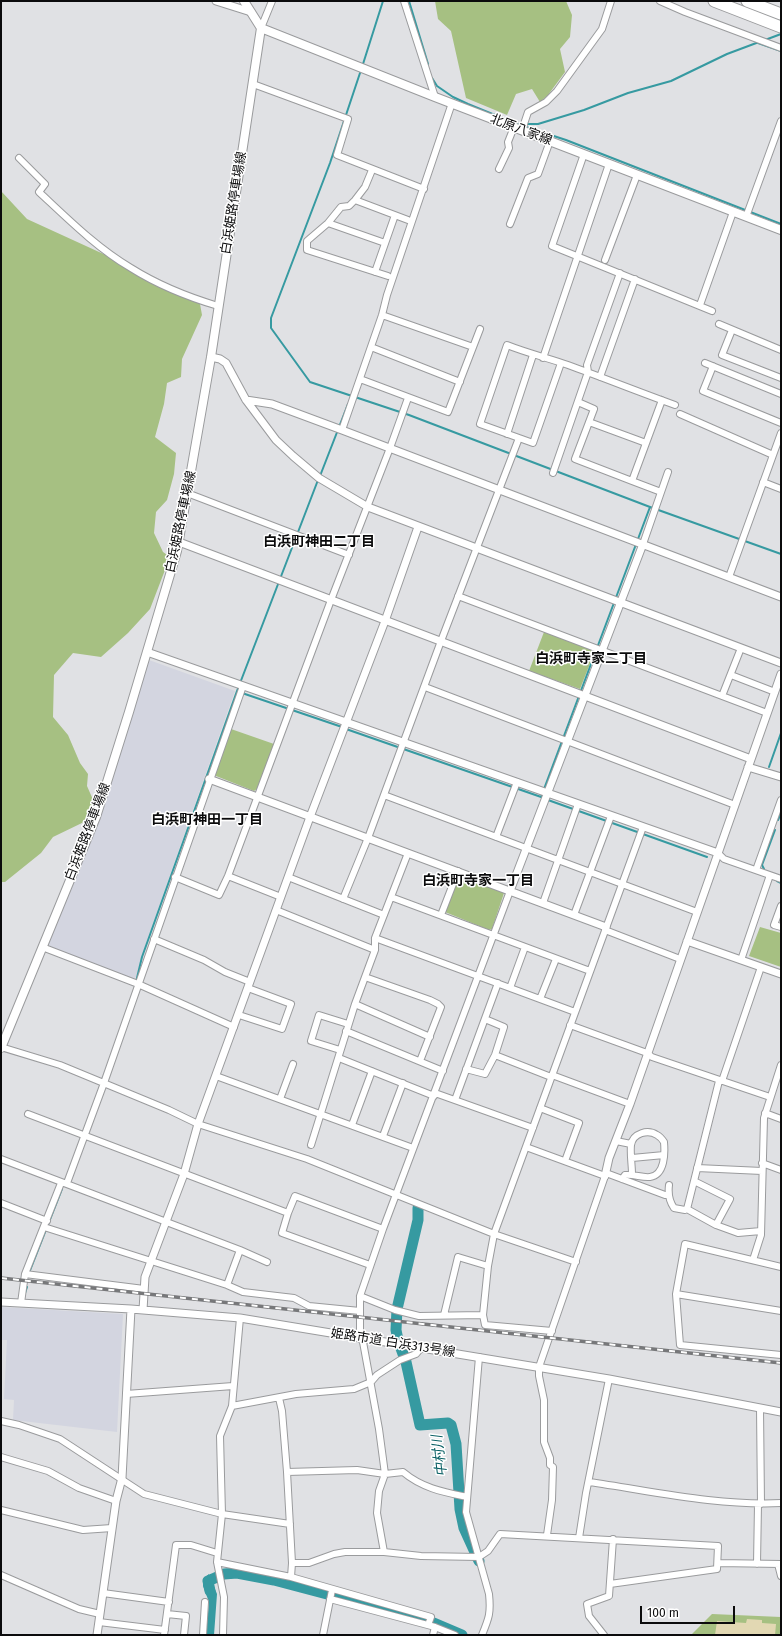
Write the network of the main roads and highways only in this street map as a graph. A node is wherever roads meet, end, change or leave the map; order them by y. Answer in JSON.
{"nodes":[{"id":1,"x":244,"y":1,"type":"edge"},
{"id":2,"x":714,"y":1,"type":"edge"},
{"id":3,"x":747,"y":1,"type":"edge"},
{"id":4,"x":778,"y":12,"type":"edge"},
{"id":5,"x":776,"y":25,"type":"edge"},
{"id":6,"x":261,"y":28,"type":"junction"},
{"id":7,"x":781,"y":230,"type":"edge"},
{"id":8,"x":1,"y":1048,"type":"edge"}],
"edges":[{"from":1,"to":6,"type":"main road"},
{"from":2,"to":5,"type":"highway"},
{"from":3,"to":4,"type":"highway"},
{"from":6,"to":7,"type":"main road","name":"北原八家線"},
{"from":6,"to":8,"type":"main road","name":"白浜姫路停車場線"}]}
